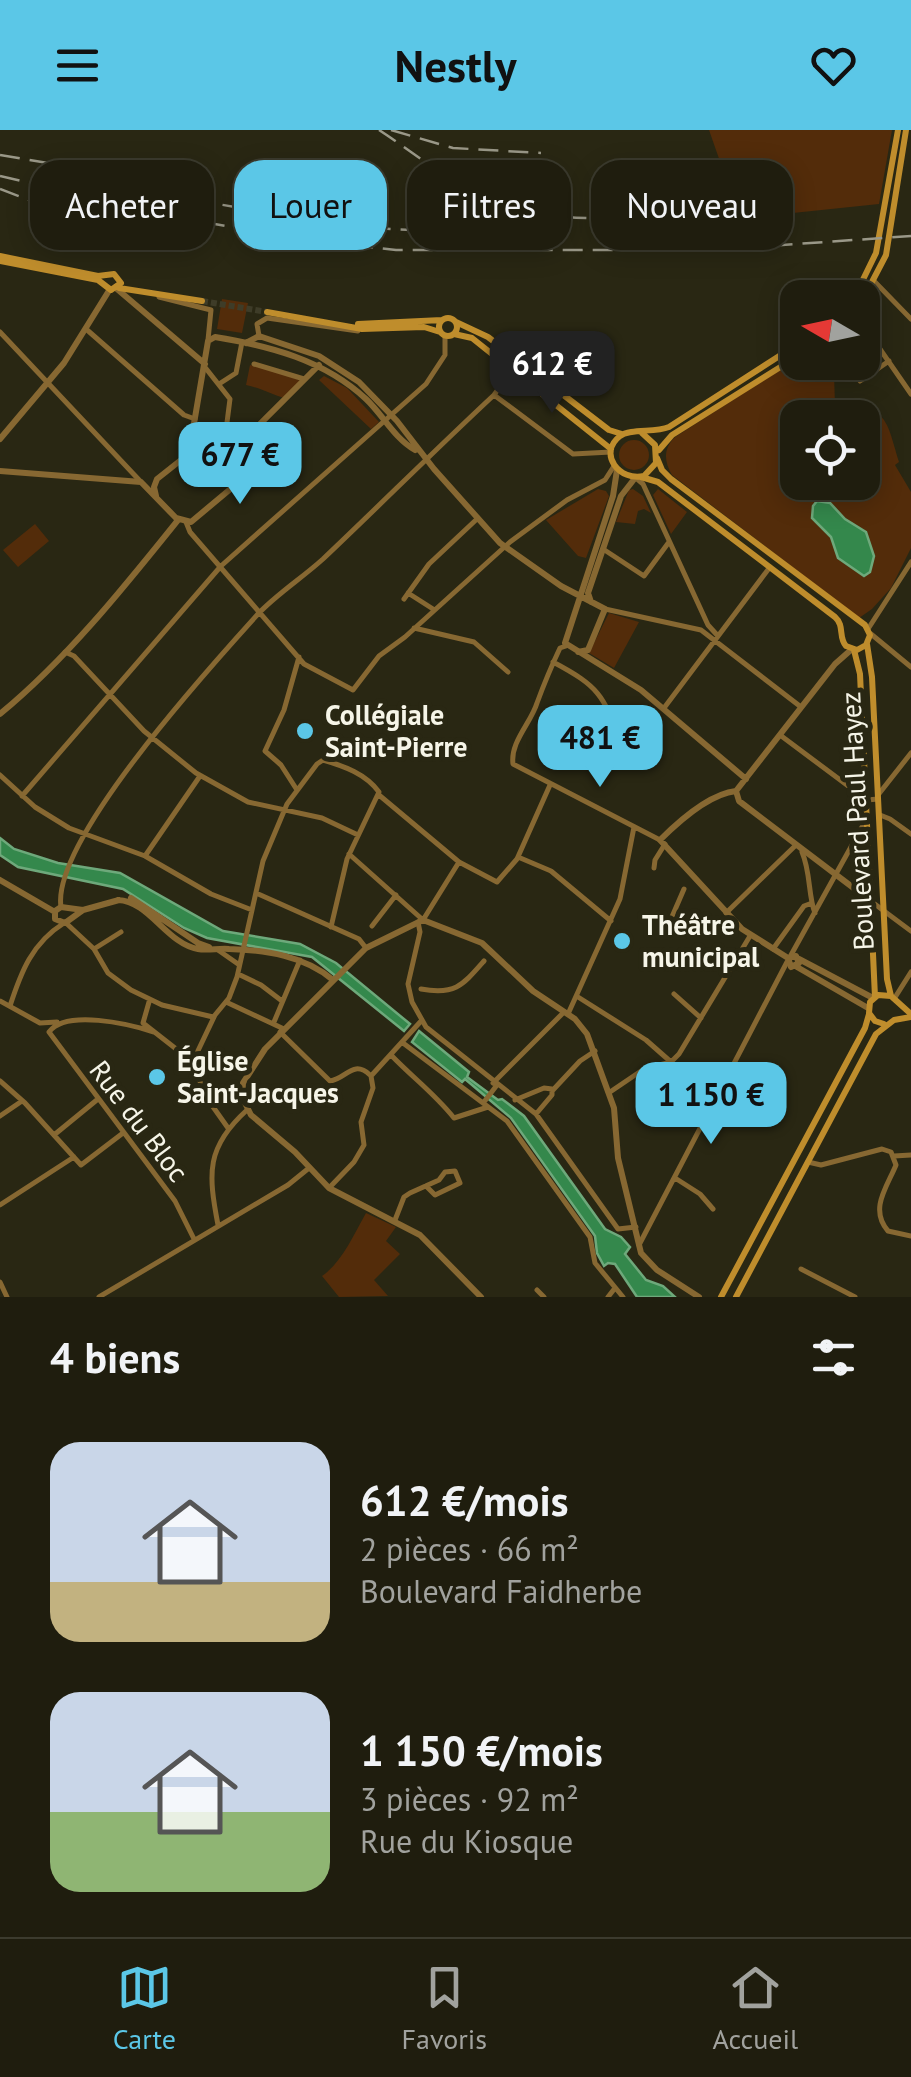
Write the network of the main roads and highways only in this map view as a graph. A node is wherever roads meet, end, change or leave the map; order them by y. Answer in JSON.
{"nodes":[{"id":1,"x":902,"y":130,"type":"edge"},
{"id":2,"x":0,"y":259,"type":"edge"},
{"id":3,"x":107,"y":276,"type":"junction"},
{"id":4,"x":869,"y":280,"type":"edge"},
{"id":5,"x":870,"y":280,"type":"edge"},
{"id":6,"x":114,"y":286,"type":"junction"},
{"id":7,"x":202,"y":300,"type":"tunnel mouth"},
{"id":8,"x":267,"y":312,"type":"tunnel mouth"},
{"id":9,"x":442,"y":320,"type":"junction"},
{"id":10,"x":456,"y":322,"type":"junction"},
{"id":11,"x":335,"y":324,"type":"junction"},
{"id":12,"x":446,"y":334,"type":"junction"},
{"id":13,"x":780,"y":356,"type":"edge"},
{"id":14,"x":780,"y":367,"type":"edge"},
{"id":15,"x":642,"y":433,"type":"junction"},
{"id":16,"x":623,"y":434,"type":"junction"},
{"id":17,"x":611,"y":451,"type":"junction"},
{"id":18,"x":657,"y":456,"type":"junction"},
{"id":19,"x":638,"y":478,"type":"junction"},
{"id":20,"x":858,"y":621,"type":"junction"},
{"id":21,"x":842,"y":630,"type":"junction"},
{"id":22,"x":868,"y":643,"type":"junction"},
{"id":23,"x":853,"y":650,"type":"junction"},
{"id":24,"x":874,"y":997,"type":"junction"},
{"id":25,"x":894,"y":1000,"type":"junction"},
{"id":26,"x":869,"y":1011,"type":"junction"},
{"id":27,"x":911,"y":1016,"type":"edge"},
{"id":28,"x":889,"y":1022,"type":"junction"},
{"id":29,"x":721,"y":1297,"type":"edge"},
{"id":30,"x":736,"y":1297,"type":"edge"}],
"edges":[{"from":1,"to":4,"type":"main road"},
{"from":1,"to":5,"type":"main road"},
{"from":2,"to":3,"type":"main road"},
{"from":2,"to":6,"type":"main road"},
{"from":3,"to":6,"type":"main road"},
{"from":3,"to":6,"type":"main road"},
{"from":6,"to":7,"type":"main road"},
{"from":8,"to":11,"type":"main road"},
{"from":9,"to":10,"type":"main road"},
{"from":9,"to":11,"type":"main road"},
{"from":9,"to":12,"type":"main road"},
{"from":10,"to":12,"type":"main road"},
{"from":10,"to":16,"type":"main road"},
{"from":11,"to":12,"type":"main road"},
{"from":12,"to":17,"type":"main road"},
{"from":13,"to":15,"type":"main road"},
{"from":14,"to":18,"type":"main road"},
{"from":15,"to":16,"type":"main road"},
{"from":15,"to":18,"type":"main road"},
{"from":16,"to":17,"type":"main road"},
{"from":17,"to":19,"type":"main road"},
{"from":18,"to":19,"type":"main road"},
{"from":18,"to":20,"type":"main road"},
{"from":19,"to":21,"type":"main road"},
{"from":20,"to":21,"type":"main road"},
{"from":20,"to":22,"type":"main road"},
{"from":21,"to":23,"type":"main road"},
{"from":22,"to":23,"type":"main road"},
{"from":22,"to":25,"type":"main road","name":"Boulevard Paul Hayez"},
{"from":23,"to":24,"type":"main road","name":"Boulevard Paul Hayez"},
{"from":24,"to":25,"type":"main road"},
{"from":24,"to":26,"type":"main road"},
{"from":25,"to":27,"type":"main road"},
{"from":25,"to":28,"type":"main road","name":"Boulevard Paul Hayez"},
{"from":26,"to":28,"type":"main road"},
{"from":26,"to":29,"type":"main road"},
{"from":27,"to":28,"type":"main road"},
{"from":28,"to":30,"type":"main road","name":"Boulevard Paul Hayez"}]}
